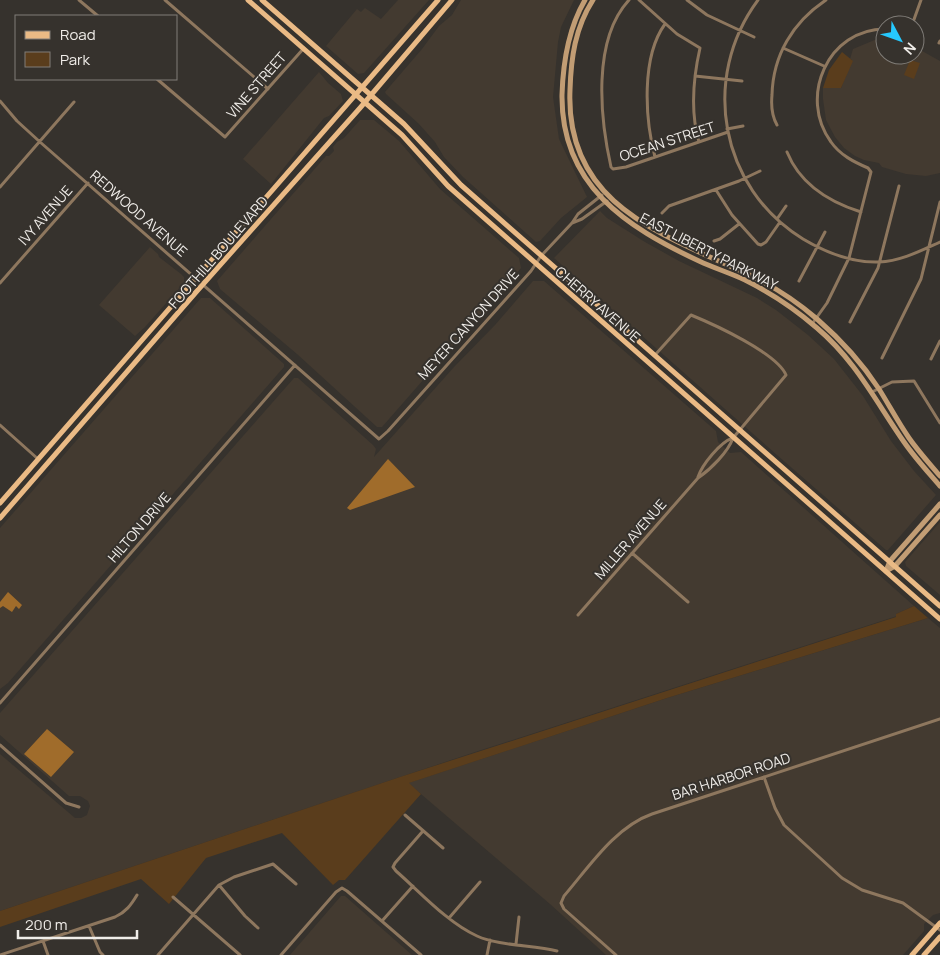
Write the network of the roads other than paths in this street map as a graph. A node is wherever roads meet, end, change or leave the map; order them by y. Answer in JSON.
{"nodes":[{"id":1,"x":79,"y":0,"type":"edge"},
{"id":2,"x":165,"y":0,"type":"edge"},
{"id":3,"x":248,"y":0,"type":"edge"},
{"id":4,"x":262,"y":0,"type":"edge"},
{"id":5,"x":438,"y":0,"type":"edge"},
{"id":6,"x":452,"y":0,"type":"edge"},
{"id":7,"x":585,"y":0,"type":"edge"},
{"id":8,"x":593,"y":0,"type":"edge"},
{"id":9,"x":630,"y":0,"type":"edge"},
{"id":10,"x":639,"y":0,"type":"edge"},
{"id":11,"x":686,"y":0,"type":"edge"},
{"id":12,"x":758,"y":0,"type":"edge"},
{"id":13,"x":826,"y":0,"type":"edge"},
{"id":14,"x":921,"y":0,"type":"edge"},
{"id":15,"x":84,"y":2,"type":"edge"},
{"id":16,"x":97,"y":15,"type":"edge"},
{"id":17,"x":916,"y":15,"type":"edge"},
{"id":18,"x":665,"y":24,"type":"junction"},
{"id":19,"x":739,"y":30,"type":"junction"},
{"id":20,"x":875,"y":31,"type":"edge"},
{"id":21,"x":754,"y":37,"type":"dead end"},
{"id":22,"x":304,"y":48,"type":"junction"},
{"id":23,"x":783,"y":48,"type":"junction"},
{"id":24,"x":824,"y":66,"type":"junction"},
{"id":25,"x":695,"y":76,"type":"junction"},
{"id":26,"x":158,"y":80,"type":"edge"},
{"id":27,"x":725,"y":80,"type":"junction"},
{"id":28,"x":742,"y":81,"type":"dead end"},
{"id":29,"x":363,"y":88,"type":"junction"},
{"id":30,"x":268,"y":89,"type":"junction"},
{"id":31,"x":357,"y":95,"type":"junction"},
{"id":32,"x":372,"y":95,"type":"junction"},
{"id":33,"x":74,"y":102,"type":"dead end"},
{"id":34,"x":1,"y":103,"type":"edge"},
{"id":35,"x":365,"y":103,"type":"junction"},
{"id":36,"x":776,"y":125,"type":"dead end"},
{"id":37,"x":743,"y":126,"type":"dead end"},
{"id":38,"x":727,"y":131,"type":"junction"},
{"id":39,"x":40,"y":142,"type":"junction"},
{"id":40,"x":698,"y":142,"type":"junction"},
{"id":41,"x":787,"y":152,"type":"dead end"},
{"id":42,"x":655,"y":158,"type":"junction"},
{"id":43,"x":760,"y":171,"type":"dead end"},
{"id":44,"x":746,"y":179,"type":"junction"},
{"id":45,"x":88,"y":183,"type":"junction"},
{"id":46,"x":899,"y":186,"type":"dead end"},
{"id":47,"x":0,"y":187,"type":"edge"},
{"id":48,"x":716,"y":190,"type":"junction"},
{"id":49,"x":605,"y":193,"type":"junction"},
{"id":50,"x":600,"y":197,"type":"junction"},
{"id":51,"x":611,"y":198,"type":"junction"},
{"id":52,"x":605,"y":202,"type":"junction"},
{"id":53,"x":940,"y":202,"type":"edge"},
{"id":54,"x":786,"y":206,"type":"dead end"},
{"id":55,"x":860,"y":212,"type":"junction"},
{"id":56,"x":662,"y":213,"type":"dead end"},
{"id":57,"x":778,"y":220,"type":"junction"},
{"id":58,"x":572,"y":223,"type":"junction"},
{"id":59,"x":739,"y":224,"type":"junction"},
{"id":60,"x":824,"y":232,"type":"dead end"},
{"id":61,"x":714,"y":240,"type":"dead end"},
{"id":62,"x":940,"y":242,"type":"edge"},
{"id":63,"x":818,"y":247,"type":"junction"},
{"id":64,"x":928,"y":247,"type":"junction"},
{"id":65,"x":541,"y":256,"type":"junction"},
{"id":66,"x":849,"y":258,"type":"junction"},
{"id":67,"x":879,"y":262,"type":"junction"},
{"id":68,"x":536,"y":264,"type":"junction"},
{"id":69,"x":196,"y":279,"type":"junction"},
{"id":70,"x":799,"y":281,"type":"dead end"},
{"id":71,"x":0,"y":283,"type":"edge"},
{"id":72,"x":203,"y":284,"type":"junction"},
{"id":73,"x":816,"y":318,"type":"junction"},
{"id":74,"x":850,"y":322,"type":"dead end"},
{"id":75,"x":812,"y":324,"type":"junction"},
{"id":76,"x":940,"y":341,"type":"edge"},
{"id":77,"x":655,"y":355,"type":"junction"},
{"id":78,"x":882,"y":358,"type":"dead end"},
{"id":79,"x":931,"y":359,"type":"dead end"},
{"id":80,"x":295,"y":365,"type":"junction"},
{"id":81,"x":878,"y":388,"type":"junction"},
{"id":82,"x":872,"y":392,"type":"junction"},
{"id":83,"x":940,"y":423,"type":"edge"},
{"id":84,"x":0,"y":424,"type":"edge"},
{"id":85,"x":740,"y":430,"type":"junction"},
{"id":86,"x":733,"y":438,"type":"junction"},
{"id":87,"x":379,"y":439,"type":"joint"},
{"id":88,"x":38,"y":459,"type":"junction"},
{"id":89,"x":940,"y":476,"type":"edge"},
{"id":90,"x":698,"y":478,"type":"junction"},
{"id":91,"x":940,"y":486,"type":"edge"},
{"id":92,"x":0,"y":503,"type":"edge"},
{"id":93,"x":940,"y":504,"type":"edge"},
{"id":94,"x":940,"y":516,"type":"edge"},
{"id":95,"x":0,"y":518,"type":"edge"},
{"id":96,"x":632,"y":553,"type":"junction"},
{"id":97,"x":890,"y":562,"type":"junction"},
{"id":98,"x":895,"y":566,"type":"junction"},
{"id":99,"x":886,"y":571,"type":"junction"},
{"id":100,"x":688,"y":602,"type":"dead end"},
{"id":101,"x":940,"y":606,"type":"edge"},
{"id":102,"x":578,"y":615,"type":"dead end"},
{"id":103,"x":940,"y":619,"type":"edge"},
{"id":104,"x":0,"y":704,"type":"edge"},
{"id":105,"x":940,"y":719,"type":"edge"},
{"id":106,"x":0,"y":745,"type":"edge"},
{"id":107,"x":764,"y":777,"type":"junction"},
{"id":108,"x":79,"y":807,"type":"dead end"},
{"id":109,"x":405,"y":815,"type":"dead end"},
{"id":110,"x":423,"y":831,"type":"junction"},
{"id":111,"x":443,"y":848,"type":"dead end"},
{"id":112,"x":480,"y":882,"type":"dead end"},
{"id":113,"x":296,"y":884,"type":"dead end"},
{"id":114,"x":219,"y":885,"type":"junction"},
{"id":115,"x":413,"y":886,"type":"junction"},
{"id":116,"x":137,"y":895,"type":"dead end"},
{"id":117,"x":173,"y":897,"type":"dead end"},
{"id":118,"x":193,"y":914,"type":"junction"},
{"id":119,"x":519,"y":917,"type":"dead end"},
{"id":120,"x":449,"y":918,"type":"junction"},
{"id":121,"x":382,"y":921,"type":"junction"},
{"id":122,"x":940,"y":923,"type":"edge"},
{"id":123,"x":89,"y":926,"type":"junction"},
{"id":124,"x":258,"y":928,"type":"dead end"},
{"id":125,"x":938,"y":929,"type":"edge"},
{"id":126,"x":940,"y":936,"type":"edge"},
{"id":127,"x":490,"y":940,"type":"junction"},
{"id":128,"x":43,"y":941,"type":"junction"},
{"id":129,"x":516,"y":944,"type":"junction"},
{"id":130,"x":557,"y":951,"type":"dead end"},
{"id":131,"x":0,"y":955,"type":"edge"},
{"id":132,"x":48,"y":955,"type":"edge"},
{"id":133,"x":103,"y":955,"type":"edge"},
{"id":134,"x":158,"y":955,"type":"edge"},
{"id":135,"x":238,"y":955,"type":"edge"},
{"id":136,"x":281,"y":955,"type":"edge"},
{"id":137,"x":421,"y":955,"type":"edge"},
{"id":138,"x":487,"y":955,"type":"edge"},
{"id":139,"x":616,"y":955,"type":"edge"},
{"id":140,"x":912,"y":955,"type":"edge"},
{"id":141,"x":924,"y":955,"type":"edge"}],
"edges":[{"from":1,"to":15,"type":"street"},
{"from":2,"to":30,"type":"street"},
{"from":3,"to":22,"type":"main road","name":"CHERRY AVENUE"},
{"from":4,"to":29,"type":"main road","name":"CHERRY AVENUE"},
{"from":5,"to":29,"type":"main road","name":"FOOTHILL BOULEVARD"},
{"from":6,"to":32,"type":"main road","name":"FOOTHILL BOULEVARD"},
{"from":7,"to":50,"type":"street","name":"EAST LIBERTY PARKWAY"},
{"from":8,"to":49,"type":"street","name":"EAST LIBERTY PARKWAY"},
{"from":9,"to":42,"type":"street","name":"OCEAN STREET"},
{"from":10,"to":18,"type":"street"},
{"from":11,"to":19,"type":"street"},
{"from":12,"to":19,"type":"street"},
{"from":13,"to":23,"type":"street"},
{"from":14,"to":17,"type":"street"},
{"from":15,"to":16,"type":"street"},
{"from":18,"to":25,"type":"street"},
{"from":18,"to":42,"type":"street"},
{"from":19,"to":21,"type":"street"},
{"from":19,"to":27,"type":"street"},
{"from":20,"to":24,"type":"street"},
{"from":22,"to":30,"type":"street","name":"VINE STREET"},
{"from":22,"to":31,"type":"main road","name":"CHERRY AVENUE"},
{"from":23,"to":24,"type":"street"},
{"from":23,"to":36,"type":"street"},
{"from":24,"to":55,"type":"street"},
{"from":25,"to":27,"type":"street"},
{"from":25,"to":40,"type":"street"},
{"from":26,"to":30,"type":"street","name":"VINE STREET"},
{"from":27,"to":28,"type":"street"},
{"from":27,"to":38,"type":"street"},
{"from":29,"to":31,"type":"main road","name":"FOOTHILL BOULEVARD"},
{"from":29,"to":32,"type":"main road","name":"CHERRY AVENUE"},
{"from":31,"to":35,"type":"main road","name":"CHERRY AVENUE"},
{"from":31,"to":69,"type":"main road","name":"FOOTHILL BOULEVARD"},
{"from":32,"to":35,"type":"main road","name":"FOOTHILL BOULEVARD"},
{"from":32,"to":65,"type":"main road","name":"CHERRY AVENUE"},
{"from":33,"to":39,"type":"street"},
{"from":34,"to":39,"type":"street","name":"REDWOOD AVENUE"},
{"from":35,"to":68,"type":"main road","name":"CHERRY AVENUE"},
{"from":35,"to":72,"type":"main road","name":"FOOTHILL BOULEVARD"},
{"from":37,"to":38,"type":"street","name":"OCEAN STREET"},
{"from":38,"to":40,"type":"street","name":"OCEAN STREET"},
{"from":38,"to":44,"type":"street"},
{"from":39,"to":45,"type":"street","name":"REDWOOD AVENUE"},
{"from":39,"to":47,"type":"street"},
{"from":40,"to":42,"type":"street","name":"OCEAN STREET"},
{"from":41,"to":55,"type":"street"},
{"from":43,"to":44,"type":"street"},
{"from":44,"to":48,"type":"street"},
{"from":44,"to":57,"type":"street"},
{"from":45,"to":69,"type":"street","name":"REDWOOD AVENUE"},
{"from":45,"to":71,"type":"street","name":"IVY AVENUE"},
{"from":46,"to":67,"type":"street"},
{"from":48,"to":56,"type":"street"},
{"from":48,"to":59,"type":"street"},
{"from":49,"to":50,"type":"street","name":"MEYER CANYON DRIVE"},
{"from":49,"to":51,"type":"street","name":"EAST LIBERTY PARKWAY"},
{"from":50,"to":52,"type":"street","name":"EAST LIBERTY PARKWAY"},
{"from":50,"to":58,"type":"street","name":"MEYER CANYON DRIVE"},
{"from":51,"to":52,"type":"street","name":"MEYER CANYON DRIVE"},
{"from":51,"to":73,"type":"street","name":"EAST LIBERTY PARKWAY"},
{"from":52,"to":58,"type":"street","name":"MEYER CANYON DRIVE"},
{"from":52,"to":75,"type":"street","name":"EAST LIBERTY PARKWAY"},
{"from":53,"to":64,"type":"street"},
{"from":54,"to":57,"type":"street"},
{"from":55,"to":66,"type":"street"},
{"from":57,"to":59,"type":"street"},
{"from":57,"to":63,"type":"street"},
{"from":58,"to":65,"type":"street","name":"MEYER CANYON DRIVE"},
{"from":59,"to":61,"type":"street"},
{"from":60,"to":63,"type":"street"},
{"from":62,"to":64,"type":"street"},
{"from":63,"to":66,"type":"street"},
{"from":63,"to":70,"type":"street"},
{"from":64,"to":67,"type":"street"},
{"from":64,"to":78,"type":"street"},
{"from":65,"to":68,"type":"street","name":"MEYER CANYON DRIVE"},
{"from":65,"to":77,"type":"main road","name":"CHERRY AVENUE"},
{"from":66,"to":67,"type":"street"},
{"from":66,"to":73,"type":"street"},
{"from":67,"to":74,"type":"street"},
{"from":68,"to":86,"type":"main road","name":"CHERRY AVENUE"},
{"from":68,"to":87,"type":"street","name":"MEYER CANYON DRIVE"},
{"from":69,"to":72,"type":"street","name":"REDWOOD AVENUE"},
{"from":69,"to":88,"type":"main road","name":"FOOTHILL BOULEVARD"},
{"from":72,"to":80,"type":"street","name":"REDWOOD AVENUE"},
{"from":72,"to":95,"type":"main road","name":"FOOTHILL BOULEVARD"},
{"from":73,"to":75,"type":"street"},
{"from":73,"to":81,"type":"street","name":"EAST LIBERTY PARKWAY"},
{"from":75,"to":82,"type":"street","name":"EAST LIBERTY PARKWAY"},
{"from":76,"to":79,"type":"street"},
{"from":77,"to":85,"type":"main road","name":"CHERRY AVENUE"},
{"from":77,"to":85,"type":"street","name":"MILLER AVENUE"},
{"from":80,"to":87,"type":"street","name":"REDWOOD AVENUE"},
{"from":80,"to":104,"type":"street","name":"HILTON DRIVE"},
{"from":81,"to":82,"type":"street"},
{"from":81,"to":83,"type":"street"},
{"from":81,"to":89,"type":"street","name":"EAST LIBERTY PARKWAY"},
{"from":82,"to":91,"type":"street","name":"EAST LIBERTY PARKWAY"},
{"from":84,"to":88,"type":"street"},
{"from":85,"to":86,"type":"street","name":"MILLER AVENUE"},
{"from":85,"to":97,"type":"main road","name":"CHERRY AVENUE"},
{"from":86,"to":90,"type":"street","name":"MILLER AVENUE"},
{"from":86,"to":90,"type":"street","name":"MILLER AVENUE"},
{"from":86,"to":99,"type":"main road","name":"CHERRY AVENUE"},
{"from":88,"to":92,"type":"main road","name":"FOOTHILL BOULEVARD"},
{"from":90,"to":96,"type":"street","name":"MILLER AVENUE"},
{"from":93,"to":97,"type":"street"},
{"from":94,"to":98,"type":"street"},
{"from":96,"to":100,"type":"street"},
{"from":96,"to":102,"type":"street","name":"MILLER AVENUE"},
{"from":97,"to":98,"type":"main road","name":"CHERRY AVENUE"},
{"from":97,"to":99,"type":"street"},
{"from":98,"to":99,"type":"street"},
{"from":98,"to":101,"type":"main road","name":"CHERRY AVENUE"},
{"from":99,"to":103,"type":"main road","name":"CHERRY AVENUE"},
{"from":105,"to":107,"type":"street","name":"BAR HARBOR ROAD"},
{"from":106,"to":108,"type":"street"},
{"from":107,"to":125,"type":"street"},
{"from":107,"to":139,"type":"street","name":"BAR HARBOR ROAD"},
{"from":109,"to":110,"type":"street"},
{"from":110,"to":111,"type":"street"},
{"from":110,"to":115,"type":"street"},
{"from":112,"to":120,"type":"street"},
{"from":113,"to":114,"type":"street"},
{"from":114,"to":118,"type":"street"},
{"from":114,"to":124,"type":"street"},
{"from":115,"to":120,"type":"street"},
{"from":115,"to":121,"type":"street"},
{"from":116,"to":123,"type":"street"},
{"from":117,"to":118,"type":"street"},
{"from":118,"to":134,"type":"street"},
{"from":118,"to":135,"type":"street"},
{"from":119,"to":129,"type":"street"},
{"from":120,"to":127,"type":"street"},
{"from":121,"to":136,"type":"street"},
{"from":121,"to":137,"type":"street"},
{"from":122,"to":125,"type":"main road"},
{"from":123,"to":128,"type":"street"},
{"from":123,"to":133,"type":"street"},
{"from":125,"to":126,"type":"street"},
{"from":125,"to":140,"type":"main road"},
{"from":126,"to":141,"type":"main road"},
{"from":127,"to":129,"type":"street"},
{"from":127,"to":138,"type":"street"},
{"from":128,"to":131,"type":"street"},
{"from":128,"to":132,"type":"street"},
{"from":129,"to":130,"type":"street"}]}
